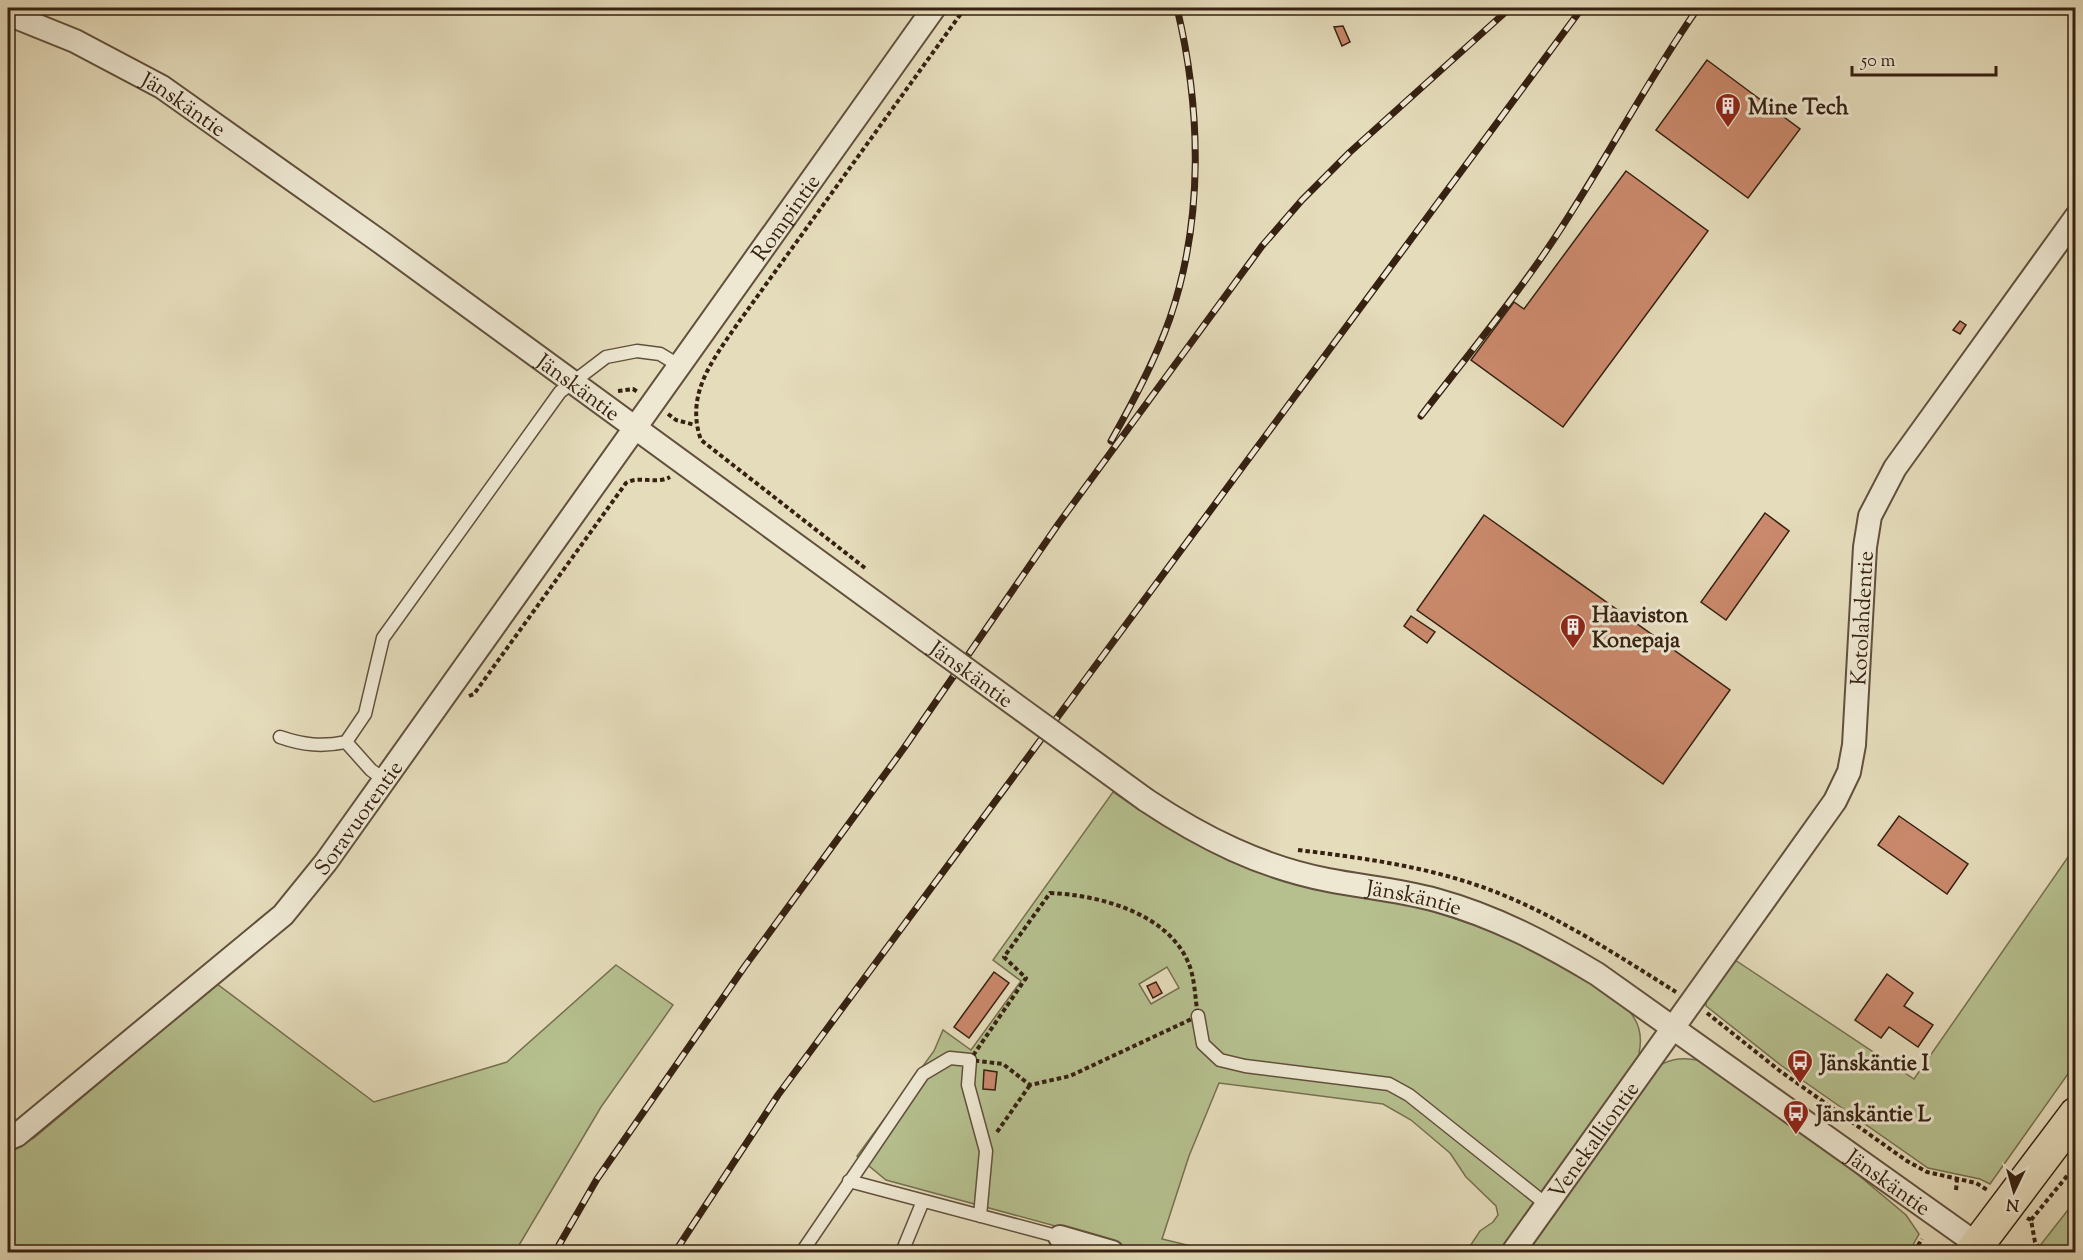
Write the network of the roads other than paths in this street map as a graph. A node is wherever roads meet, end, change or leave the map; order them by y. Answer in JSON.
{"nodes":[{"id":1,"x":934,"y":8,"type":"edge"},
{"id":2,"x":8,"y":14,"type":"edge"},
{"id":3,"x":2076,"y":217,"type":"edge"},
{"id":4,"x":680,"y":366,"type":"junction"},
{"id":5,"x":572,"y":382,"type":"junction"},
{"id":6,"x":636,"y":428,"type":"junction"},
{"id":7,"x":280,"y":737,"type":"dead end"},
{"id":8,"x":346,"y":742,"type":"junction"},
{"id":9,"x":385,"y":780,"type":"junction"},
{"id":10,"x":1198,"y":1016,"type":"road end"},
{"id":11,"x":1672,"y":1027,"type":"junction"},
{"id":12,"x":2076,"y":1114,"type":"edge"},
{"id":13,"x":8,"y":1139,"type":"edge"},
{"id":14,"x":849,"y":1181,"type":"junction"},
{"id":15,"x":923,"y":1201,"type":"junction"},
{"id":16,"x":1546,"y":1205,"type":"junction"},
{"id":17,"x":980,"y":1216,"type":"junction"},
{"id":18,"x":1060,"y":1236,"type":"joint"},
{"id":19,"x":1975,"y":1249,"type":"edge"},
{"id":20,"x":802,"y":1252,"type":"edge"},
{"id":21,"x":902,"y":1252,"type":"edge"},
{"id":22,"x":1112,"y":1252,"type":"edge"},
{"id":23,"x":1513,"y":1252,"type":"edge"}],
"edges":[{"from":1,"to":4,"type":"street","name":"Rompintie"},
{"from":2,"to":5,"type":"street","name":"Jänskäntie"},
{"from":3,"to":11,"type":"street","name":"Kotolahdentie"},
{"from":4,"to":5,"type":"lane"},
{"from":4,"to":6,"type":"street","name":"Rompintie"},
{"from":5,"to":6,"type":"street","name":"Jänskäntie"},
{"from":5,"to":8,"type":"lane"},
{"from":6,"to":9,"type":"street","name":"Soravuorentie"},
{"from":6,"to":11,"type":"street","name":"Jänskäntie","bridge":true},
{"from":7,"to":8,"type":"lane"},
{"from":8,"to":9,"type":"lane"},
{"from":9,"to":13,"type":"street","name":"Soravuorentie"},
{"from":10,"to":16,"type":"lane"},
{"from":11,"to":16,"type":"street","name":"Venekalliontie"},
{"from":11,"to":19,"type":"street","name":"Jänskäntie"},
{"from":12,"to":19,"type":"main road"},
{"from":14,"to":15,"type":"lane"},
{"from":14,"to":17,"type":"lane"},
{"from":14,"to":20,"type":"lane"},
{"from":15,"to":17,"type":"lane"},
{"from":15,"to":21,"type":"lane"},
{"from":16,"to":23,"type":"street","name":"Venekalliontie"},
{"from":17,"to":18,"type":"lane"},
{"from":18,"to":22,"type":"street"}]}
